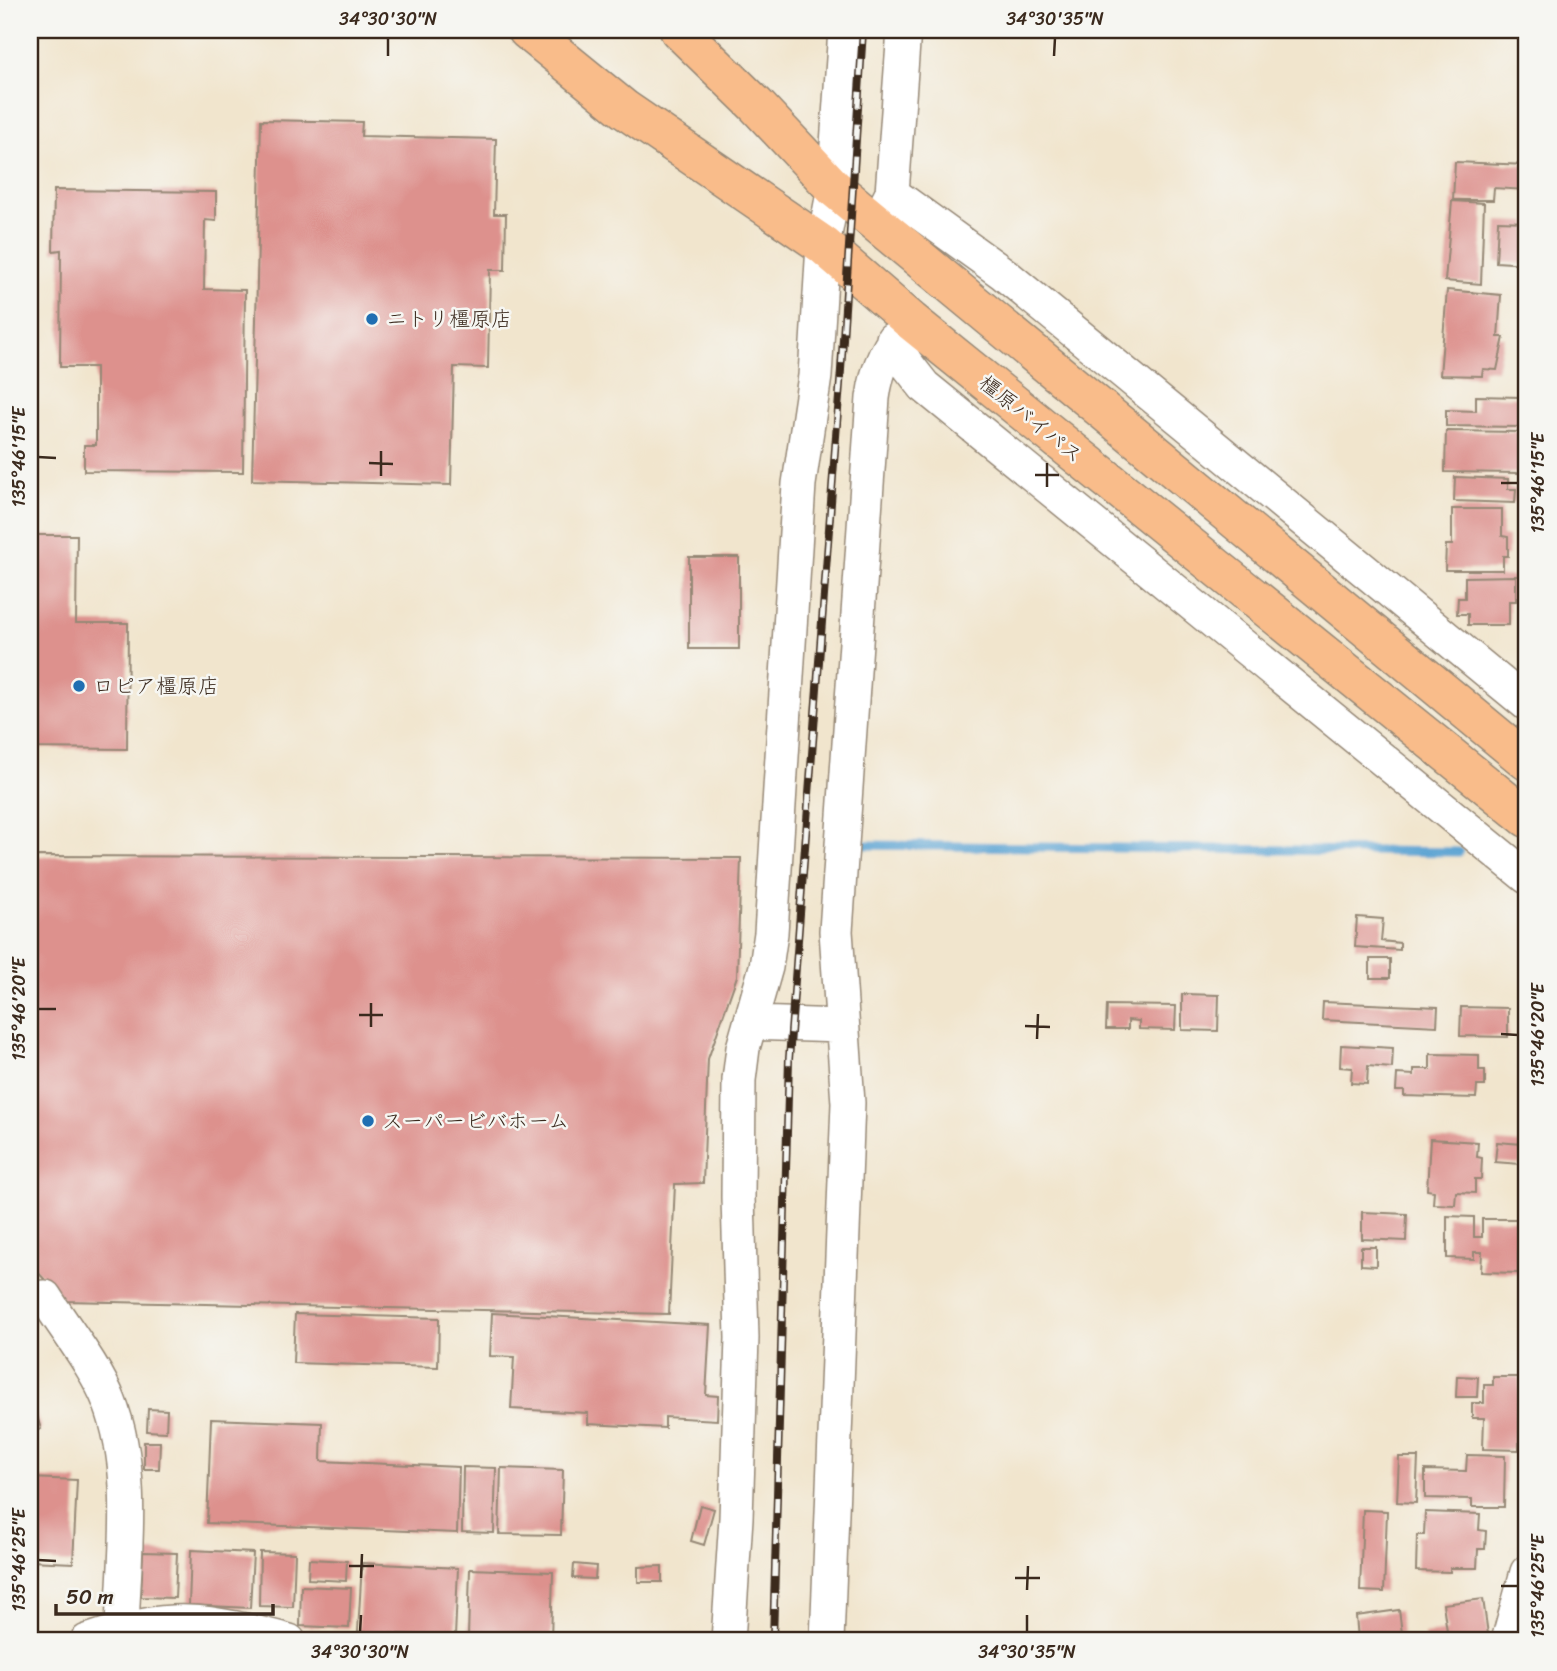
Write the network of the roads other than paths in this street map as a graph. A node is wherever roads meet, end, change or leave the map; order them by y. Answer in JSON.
{"nodes":[{"id":1,"x":527,"y":30,"type":"edge"},
{"id":2,"x":678,"y":30,"type":"edge"},
{"id":3,"x":845,"y":30,"type":"edge"},
{"id":4,"x":904,"y":30,"type":"edge"},
{"id":5,"x":834,"y":188,"type":"junction"},
{"id":6,"x":883,"y":207,"type":"junction"},
{"id":7,"x":823,"y":246,"type":"junction"},
{"id":8,"x":902,"y":330,"type":"junction"},
{"id":9,"x":1527,"y":704,"type":"edge"},
{"id":10,"x":1527,"y":761,"type":"edge"},
{"id":11,"x":1527,"y":818,"type":"edge"},
{"id":12,"x":1527,"y":877,"type":"edge"},
{"id":13,"x":750,"y":1023,"type":"junction"},
{"id":14,"x":842,"y":1027,"type":"junction"},
{"id":15,"x":30,"y":1298,"type":"edge"},
{"id":16,"x":1527,"y":1572,"type":"edge"},
{"id":17,"x":122,"y":1629,"type":"junction"},
{"id":18,"x":87,"y":1641,"type":"edge"},
{"id":19,"x":289,"y":1641,"type":"edge"},
{"id":20,"x":728,"y":1641,"type":"edge"},
{"id":21,"x":827,"y":1641,"type":"edge"},
{"id":22,"x":1508,"y":1641,"type":"edge"}],
"edges":[{"from":1,"to":7,"type":"highway","name":"橿原バイパス"},
{"from":2,"to":5,"type":"highway"},
{"from":3,"to":5,"type":"street"},
{"from":4,"to":6,"type":"street"},
{"from":5,"to":6,"type":"highway"},
{"from":5,"to":7,"type":"street"},
{"from":6,"to":9,"type":"street"},
{"from":6,"to":10,"type":"highway"},
{"from":7,"to":8,"type":"highway","name":"橿原バイパス"},
{"from":7,"to":13,"type":"street"},
{"from":8,"to":11,"type":"highway","name":"橿原バイパス"},
{"from":8,"to":12,"type":"street"},
{"from":8,"to":14,"type":"street"},
{"from":13,"to":14,"type":"street"},
{"from":13,"to":20,"type":"street"},
{"from":14,"to":21,"type":"street"},
{"from":15,"to":17,"type":"street"},
{"from":16,"to":22,"type":"street"},
{"from":17,"to":18,"type":"street"},
{"from":17,"to":19,"type":"street"}]}
